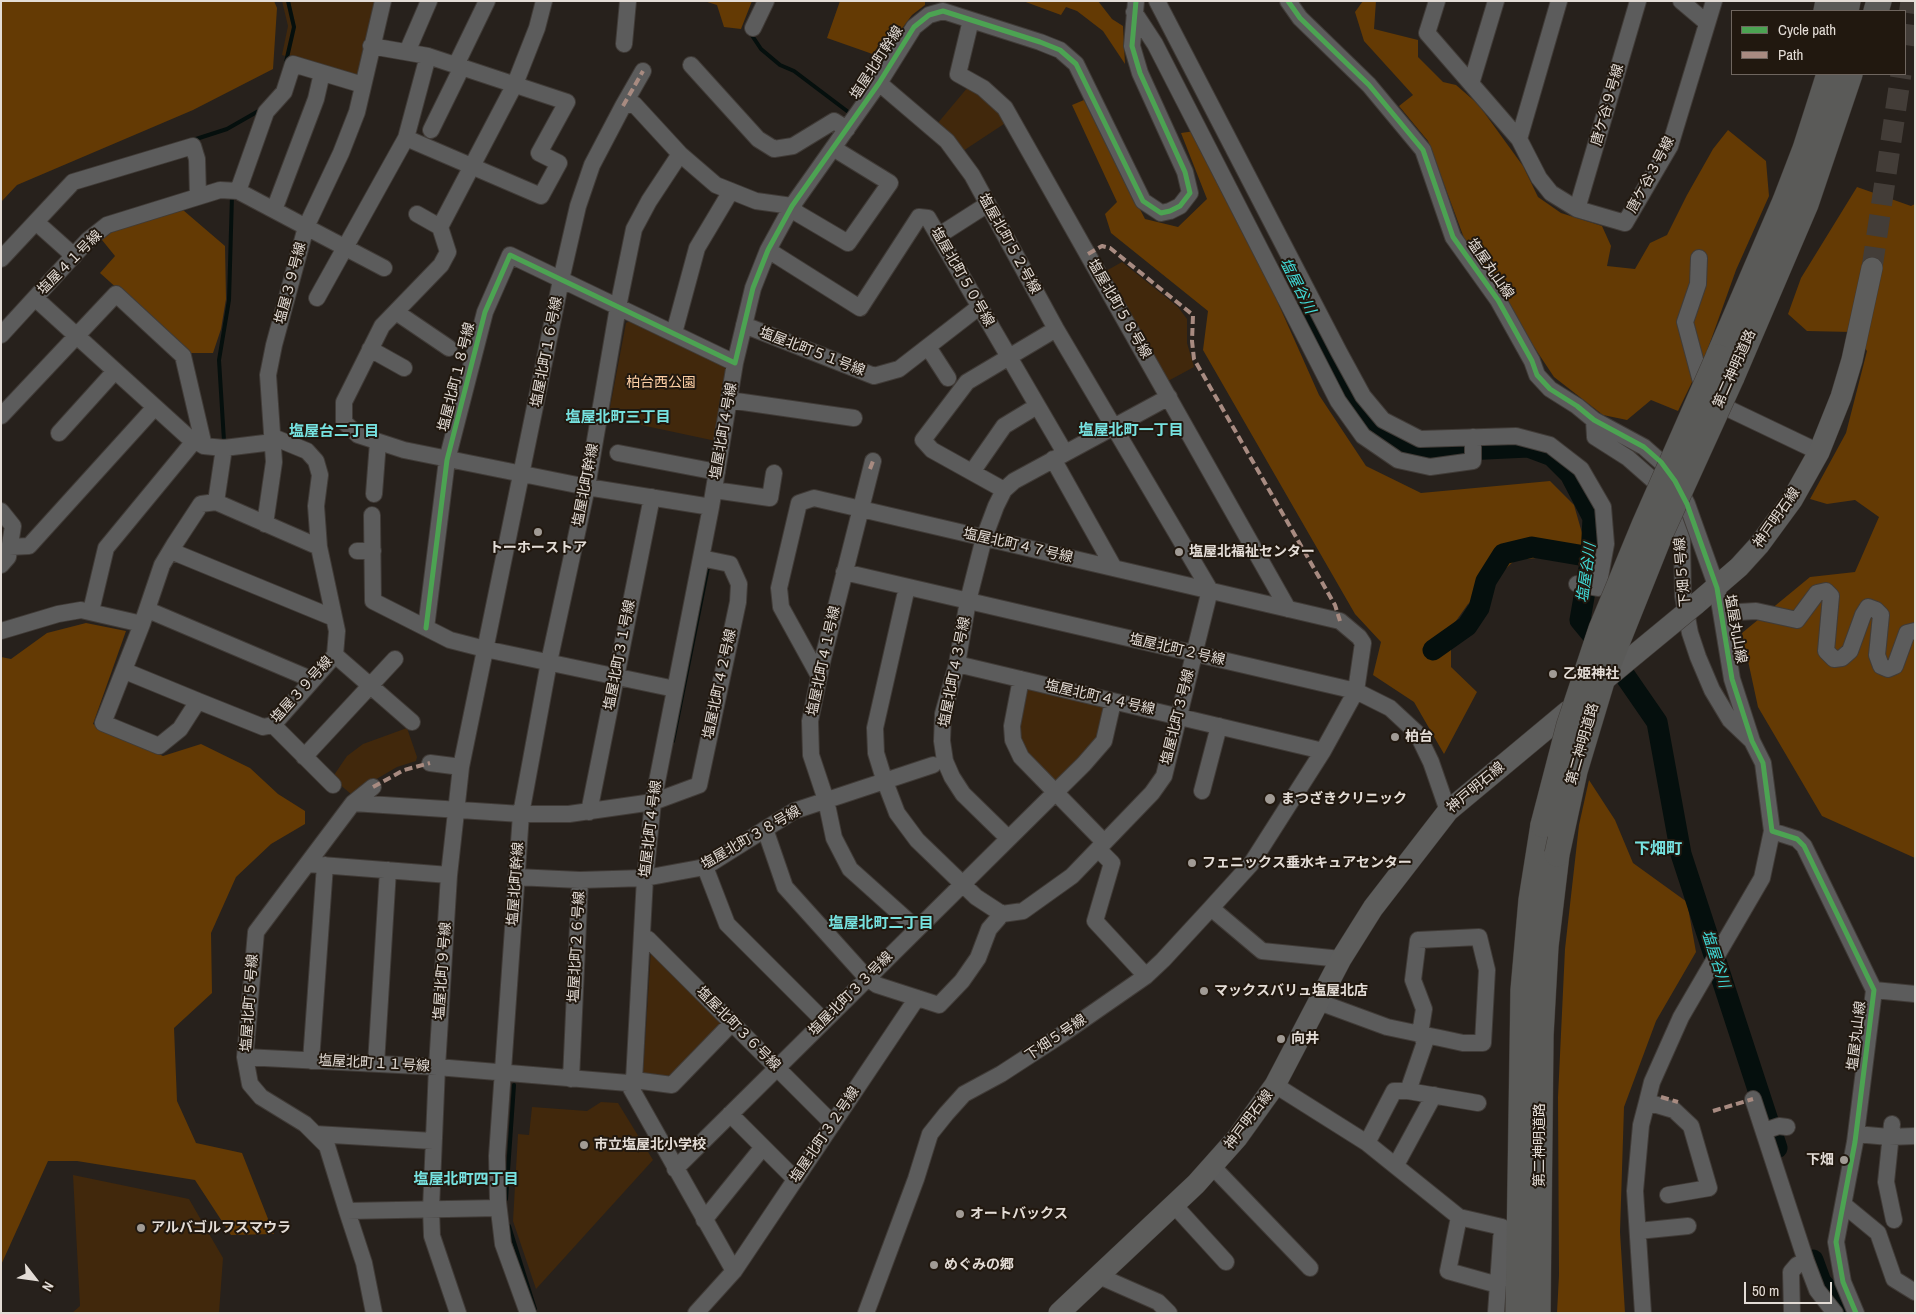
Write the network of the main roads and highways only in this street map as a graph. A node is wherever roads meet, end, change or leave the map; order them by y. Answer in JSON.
{"nodes":[{"id":1,"x":1813,"y":75,"type":"edge"},
{"id":2,"x":1829,"y":75,"type":"edge"},
{"id":3,"x":1850,"y":75,"type":"edge"},
{"id":4,"x":1858,"y":75,"type":"edge"},
{"id":5,"x":1806,"y":204,"type":"junction"},
{"id":6,"x":1764,"y":252,"type":"junction"},
{"id":7,"x":1872,"y":268,"type":"tunnel mouth"},
{"id":8,"x":1725,"y":367,"type":"junction"},
{"id":9,"x":1520,"y":1269,"type":"junction"},
{"id":10,"x":1059,"y":1313,"type":"edge"},
{"id":11,"x":1514,"y":1313,"type":"edge"},
{"id":12,"x":1518,"y":1313,"type":"edge"},
{"id":13,"x":1538,"y":1313,"type":"edge"}],
"edges":[{"from":1,"to":6,"type":"highway"},
{"from":2,"to":6,"type":"highway","name":"第二神明道路"},
{"from":3,"to":5,"type":"highway","name":"第二神明道路"},
{"from":4,"to":5,"type":"highway"},
{"from":5,"to":8,"type":"highway","name":"第二神明道路"},
{"from":6,"to":8,"type":"highway","name":"第二神明道路"},
{"from":7,"to":10,"type":"main road","name":"神戸明石線","bridge":true},
{"from":8,"to":9,"type":"highway","name":"第二神明道路","bridge":true},
{"from":8,"to":13,"type":"highway","name":"第二神明道路","bridge":true},
{"from":9,"to":11,"type":"highway"},
{"from":9,"to":12,"type":"highway","name":"第二神明道路"}]}
